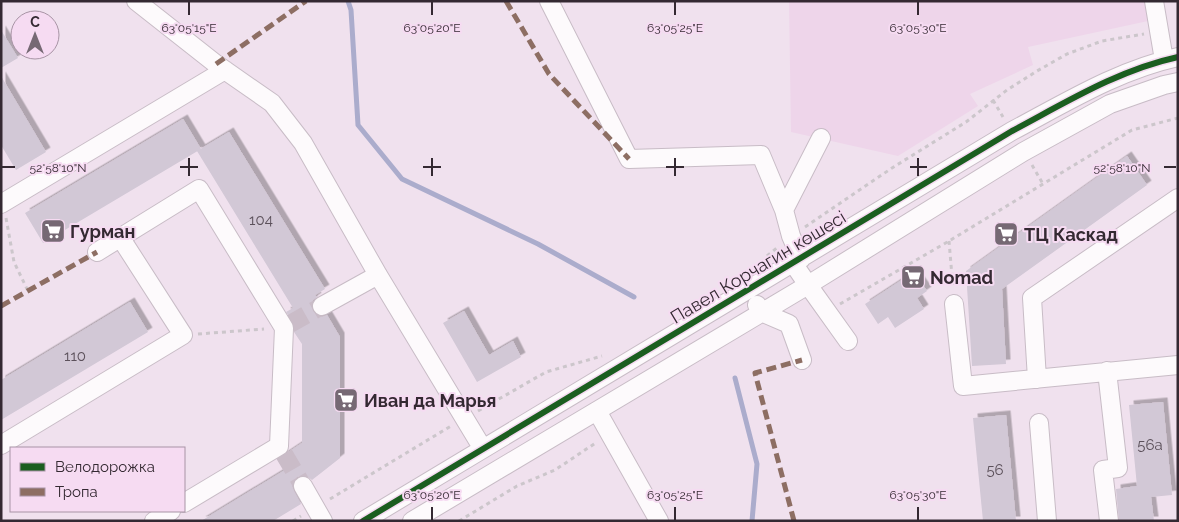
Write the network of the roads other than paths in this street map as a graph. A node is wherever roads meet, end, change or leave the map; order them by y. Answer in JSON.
{"nodes":[{"id":1,"x":136,"y":1,"type":"edge"},
{"id":2,"x":549,"y":1,"type":"edge"},
{"id":3,"x":1154,"y":1,"type":"edge"},
{"id":4,"x":1171,"y":58,"type":"edge"},
{"id":5,"x":225,"y":70,"type":"junction"},
{"id":6,"x":1178,"y":82,"type":"edge"},
{"id":7,"x":821,"y":138,"type":"dead end"},
{"id":8,"x":1178,"y":198,"type":"edge"},
{"id":9,"x":2,"y":202,"type":"edge"},
{"id":10,"x":784,"y":210,"type":"junction"},
{"id":11,"x":120,"y":237,"type":"junction"},
{"id":12,"x":97,"y":252,"type":"dead end"},
{"id":13,"x":797,"y":261,"type":"junction"},
{"id":14,"x":378,"y":275,"type":"junction"},
{"id":15,"x":808,"y":285,"type":"junction"},
{"id":16,"x":748,"y":290,"type":"junction"},
{"id":17,"x":954,"y":304,"type":"road end"},
{"id":18,"x":322,"y":306,"type":"tunnel mouth"},
{"id":19,"x":761,"y":312,"type":"junction"},
{"id":20,"x":848,"y":341,"type":"dead end"},
{"id":21,"x":802,"y":360,"type":"dead end"},
{"id":22,"x":1178,"y":365,"type":"edge"},
{"id":23,"x":1107,"y":371,"type":"junction"},
{"id":24,"x":1037,"y":379,"type":"junction"},
{"id":25,"x":596,"y":410,"type":"junction"},
{"id":26,"x":1039,"y":423,"type":"dead end"},
{"id":27,"x":1,"y":445,"type":"edge"},
{"id":28,"x":483,"y":449,"type":"junction"},
{"id":29,"x":303,"y":486,"type":"tunnel mouth"},
{"id":30,"x":185,"y":502,"type":"edge"},
{"id":31,"x":169,"y":512,"type":"edge"},
{"id":32,"x":320,"y":514,"type":"edge"},
{"id":33,"x":154,"y":521,"type":"edge"},
{"id":34,"x":363,"y":521,"type":"edge"},
{"id":35,"x":412,"y":521,"type":"edge"},
{"id":36,"x":659,"y":521,"type":"edge"},
{"id":37,"x":1047,"y":521,"type":"edge"},
{"id":38,"x":1109,"y":521,"type":"edge"}],
"edges":[{"from":1,"to":5,"type":"street"},
{"from":2,"to":10,"type":"street"},
{"from":3,"to":4,"type":"street"},
{"from":4,"to":13,"type":"street","name":"Павел Корчагин көшесі"},
{"from":5,"to":9,"type":"street"},
{"from":5,"to":14,"type":"street"},
{"from":6,"to":15,"type":"street"},
{"from":7,"to":10,"type":"street"},
{"from":8,"to":24,"type":"street"},
{"from":10,"to":13,"type":"street"},
{"from":11,"to":12,"type":"street"},
{"from":11,"to":27,"type":"street"},
{"from":11,"to":30,"type":"street"},
{"from":13,"to":15,"type":"street"},
{"from":13,"to":16,"type":"street","name":"Павел Корчагин көшесі"},
{"from":14,"to":18,"type":"street"},
{"from":14,"to":28,"type":"street"},
{"from":15,"to":19,"type":"street"},
{"from":15,"to":20,"type":"street"},
{"from":16,"to":19,"type":"street"},
{"from":16,"to":28,"type":"street","name":"Павел Корчагин көшесі"},
{"from":17,"to":24,"type":"street"},
{"from":19,"to":21,"type":"street"},
{"from":19,"to":25,"type":"street"},
{"from":22,"to":23,"type":"street"},
{"from":23,"to":24,"type":"street"},
{"from":23,"to":38,"type":"street"},
{"from":25,"to":35,"type":"street"},
{"from":25,"to":36,"type":"street"},
{"from":26,"to":37,"type":"street"},
{"from":28,"to":34,"type":"street","name":"Павел Корчагин көшесі"},
{"from":29,"to":32,"type":"street"},
{"from":31,"to":33,"type":"street"}]}
